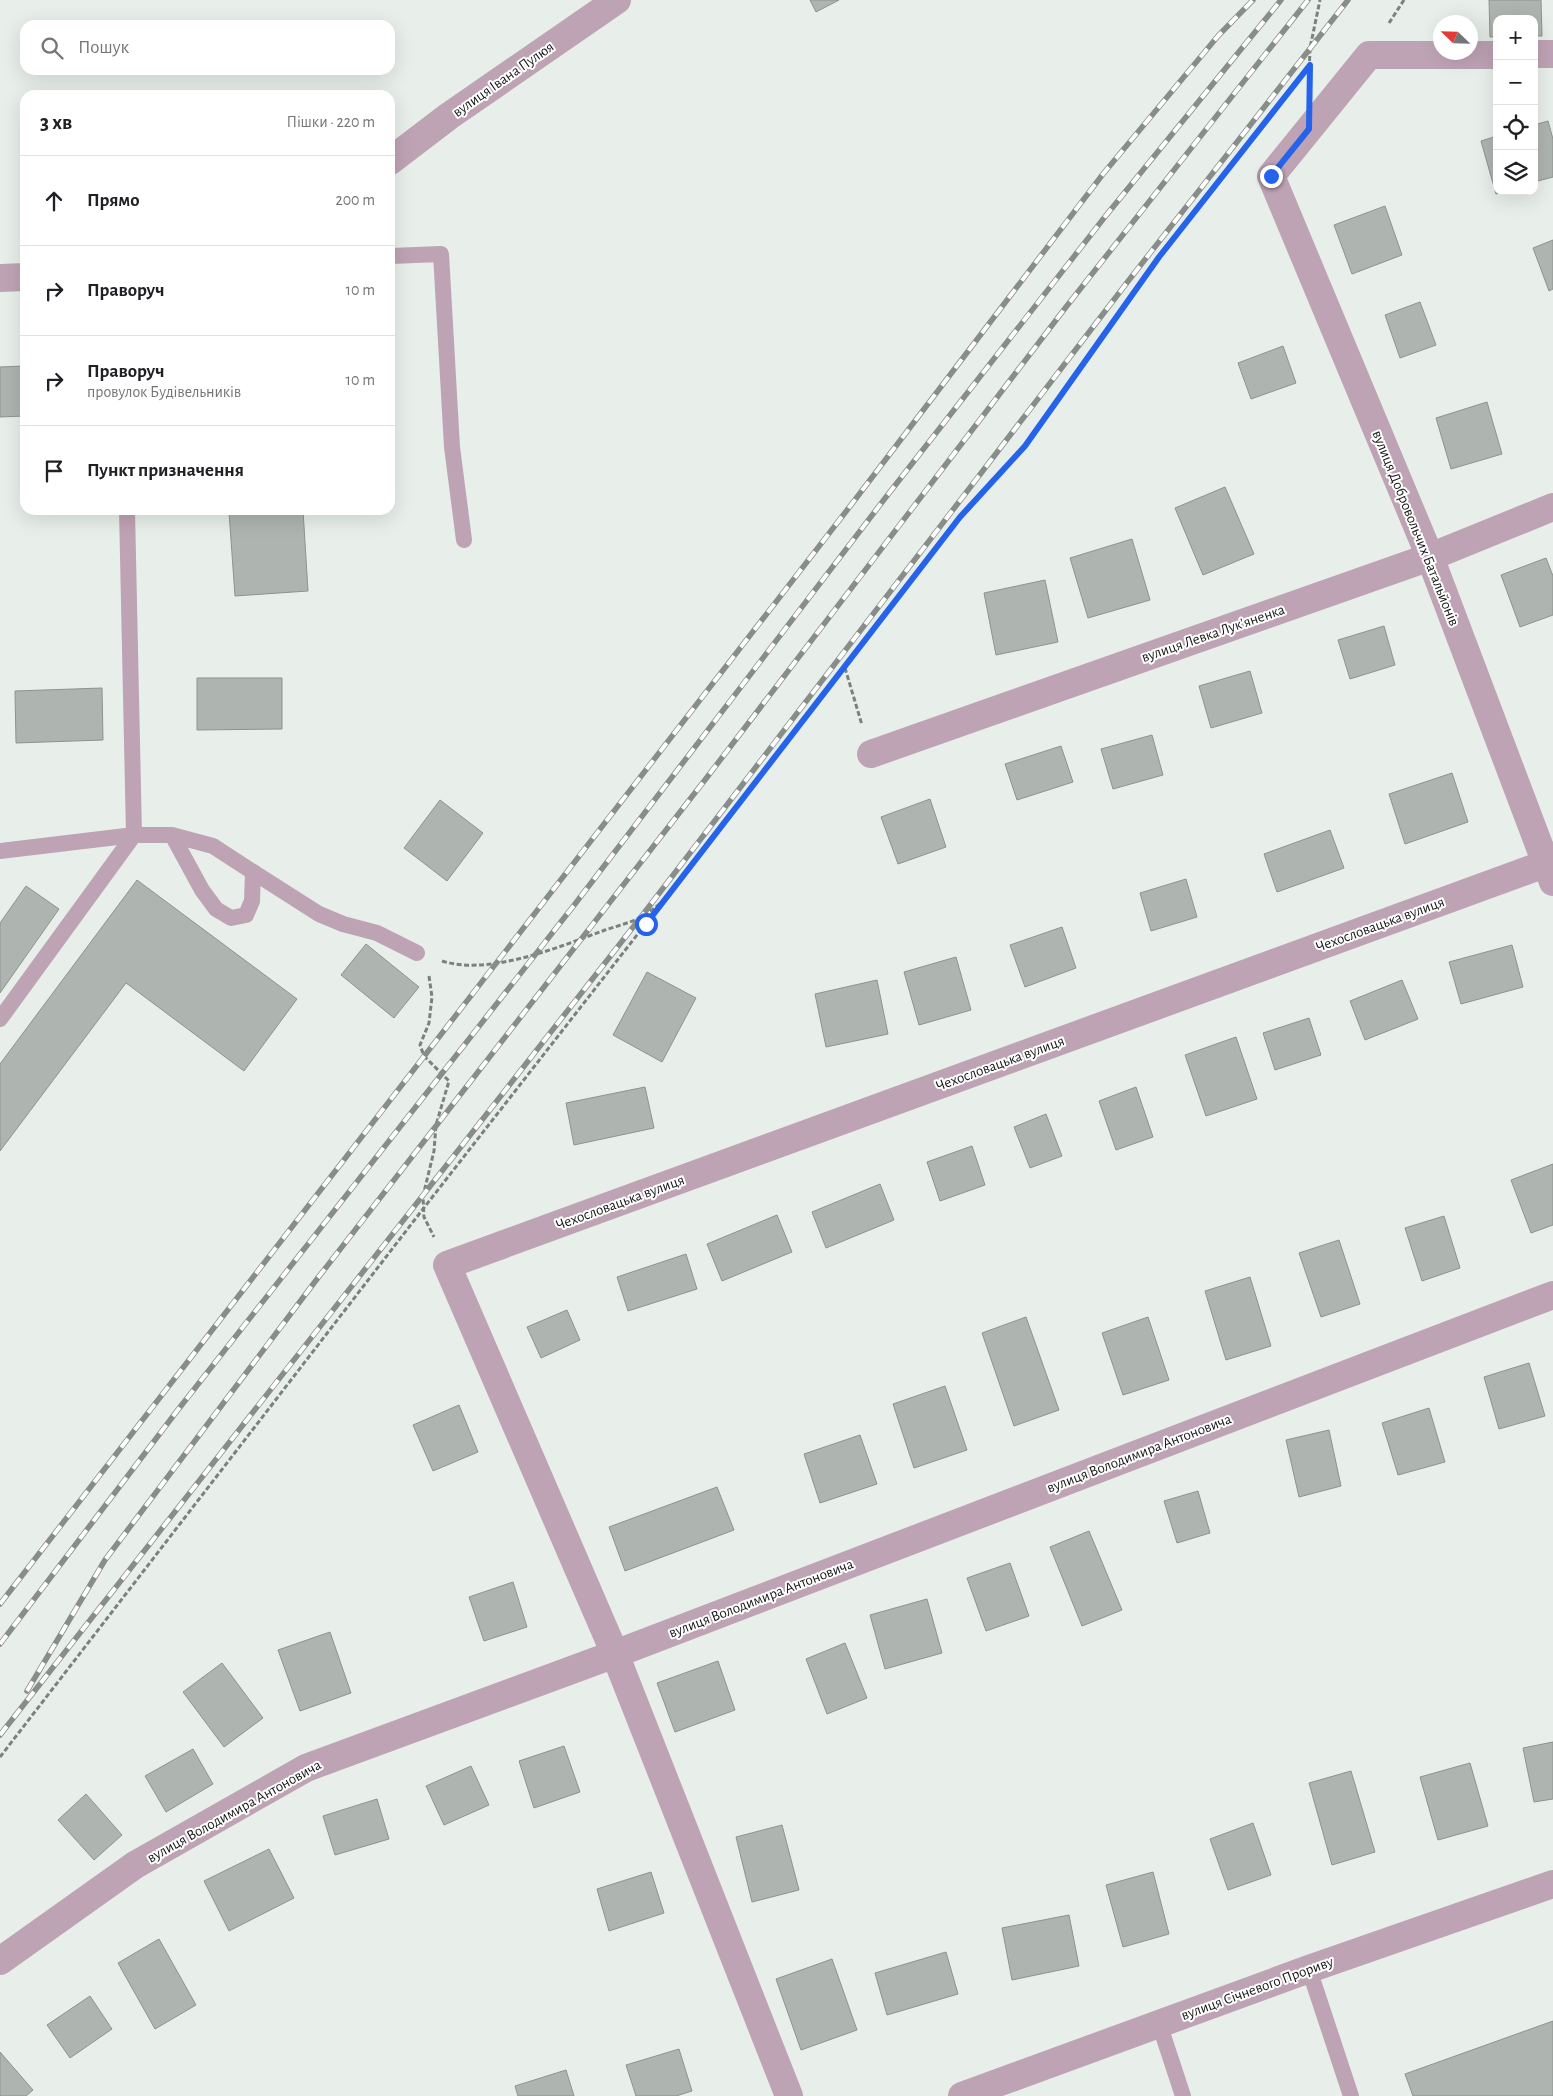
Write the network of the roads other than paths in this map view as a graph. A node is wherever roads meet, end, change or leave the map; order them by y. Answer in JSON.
{"nodes":[{"id":1,"x":617,"y":0,"type":"edge"},
{"id":2,"x":1538,"y":54,"type":"edge"},
{"id":3,"x":1553,"y":54,"type":"edge"},
{"id":4,"x":1493,"y":55,"type":"edge"},
{"id":5,"x":395,"y":157,"type":"edge"},
{"id":6,"x":395,"y":256,"type":"edge"},
{"id":7,"x":0,"y":278,"type":"edge"},
{"id":8,"x":20,"y":278,"type":"edge"},
{"id":9,"x":1553,"y":507,"type":"edge"},
{"id":10,"x":127,"y":515,"type":"edge"},
{"id":11,"x":464,"y":540,"type":"dead end"},
{"id":12,"x":1430,"y":557,"type":"junction"},
{"id":13,"x":871,"y":754,"type":"road end"},
{"id":14,"x":134,"y":835,"type":"junction"},
{"id":15,"x":172,"y":835,"type":"junction"},
{"id":16,"x":0,"y":851,"type":"edge"},
{"id":17,"x":1550,"y":869,"type":"edge"},
{"id":18,"x":253,"y":872,"type":"junction"},
{"id":19,"x":417,"y":953,"type":"road end"},
{"id":20,"x":0,"y":1020,"type":"edge"},
{"id":21,"x":1553,"y":1295,"type":"edge"},
{"id":22,"x":615,"y":1654,"type":"junction"},
{"id":23,"x":1553,"y":1884,"type":"edge"},
{"id":24,"x":0,"y":1961,"type":"edge"},
{"id":25,"x":1308,"y":1969,"type":"junction"},
{"id":26,"x":1159,"y":2023,"type":"junction"},
{"id":27,"x":788,"y":2096,"type":"edge"},
{"id":28,"x":962,"y":2096,"type":"edge"},
{"id":29,"x":1183,"y":2096,"type":"edge"},
{"id":30,"x":1351,"y":2096,"type":"edge"}],
"edges":[{"from":1,"to":5,"type":"street","name":"вулиця Івана Пулюя"},
{"from":2,"to":3,"type":"street"},
{"from":4,"to":12,"type":"street","name":"вулиця Добровольчих Батальйонів"},
{"from":6,"to":11,"type":"lane"},
{"from":7,"to":8,"type":"street"},
{"from":9,"to":12,"type":"street","name":"вулиця Левка Лукʼяненка"},
{"from":10,"to":14,"type":"lane"},
{"from":12,"to":13,"type":"street","name":"вулиця Левка Лукʼяненка"},
{"from":12,"to":17,"type":"street","name":"вулиця Добровольчих Батальйонів"},
{"from":14,"to":15,"type":"lane"},
{"from":14,"to":16,"type":"lane"},
{"from":14,"to":20,"type":"lane"},
{"from":15,"to":18,"type":"lane"},
{"from":15,"to":18,"type":"lane"},
{"from":17,"to":22,"type":"street","name":"Чехословацька вулиця"},
{"from":18,"to":19,"type":"lane"},
{"from":21,"to":22,"type":"street","name":"вулиця Володимира Антоновича"},
{"from":22,"to":24,"type":"street","name":"вулиця Володимира Антоновича"},
{"from":22,"to":27,"type":"street"},
{"from":23,"to":25,"type":"street","name":"вулиця Січневого Прориву"},
{"from":25,"to":26,"type":"street","name":"вулиця Січневого Прориву"},
{"from":25,"to":30,"type":"lane"},
{"from":26,"to":28,"type":"street","name":"вулиця Січневого Прориву"},
{"from":26,"to":29,"type":"lane"}]}
